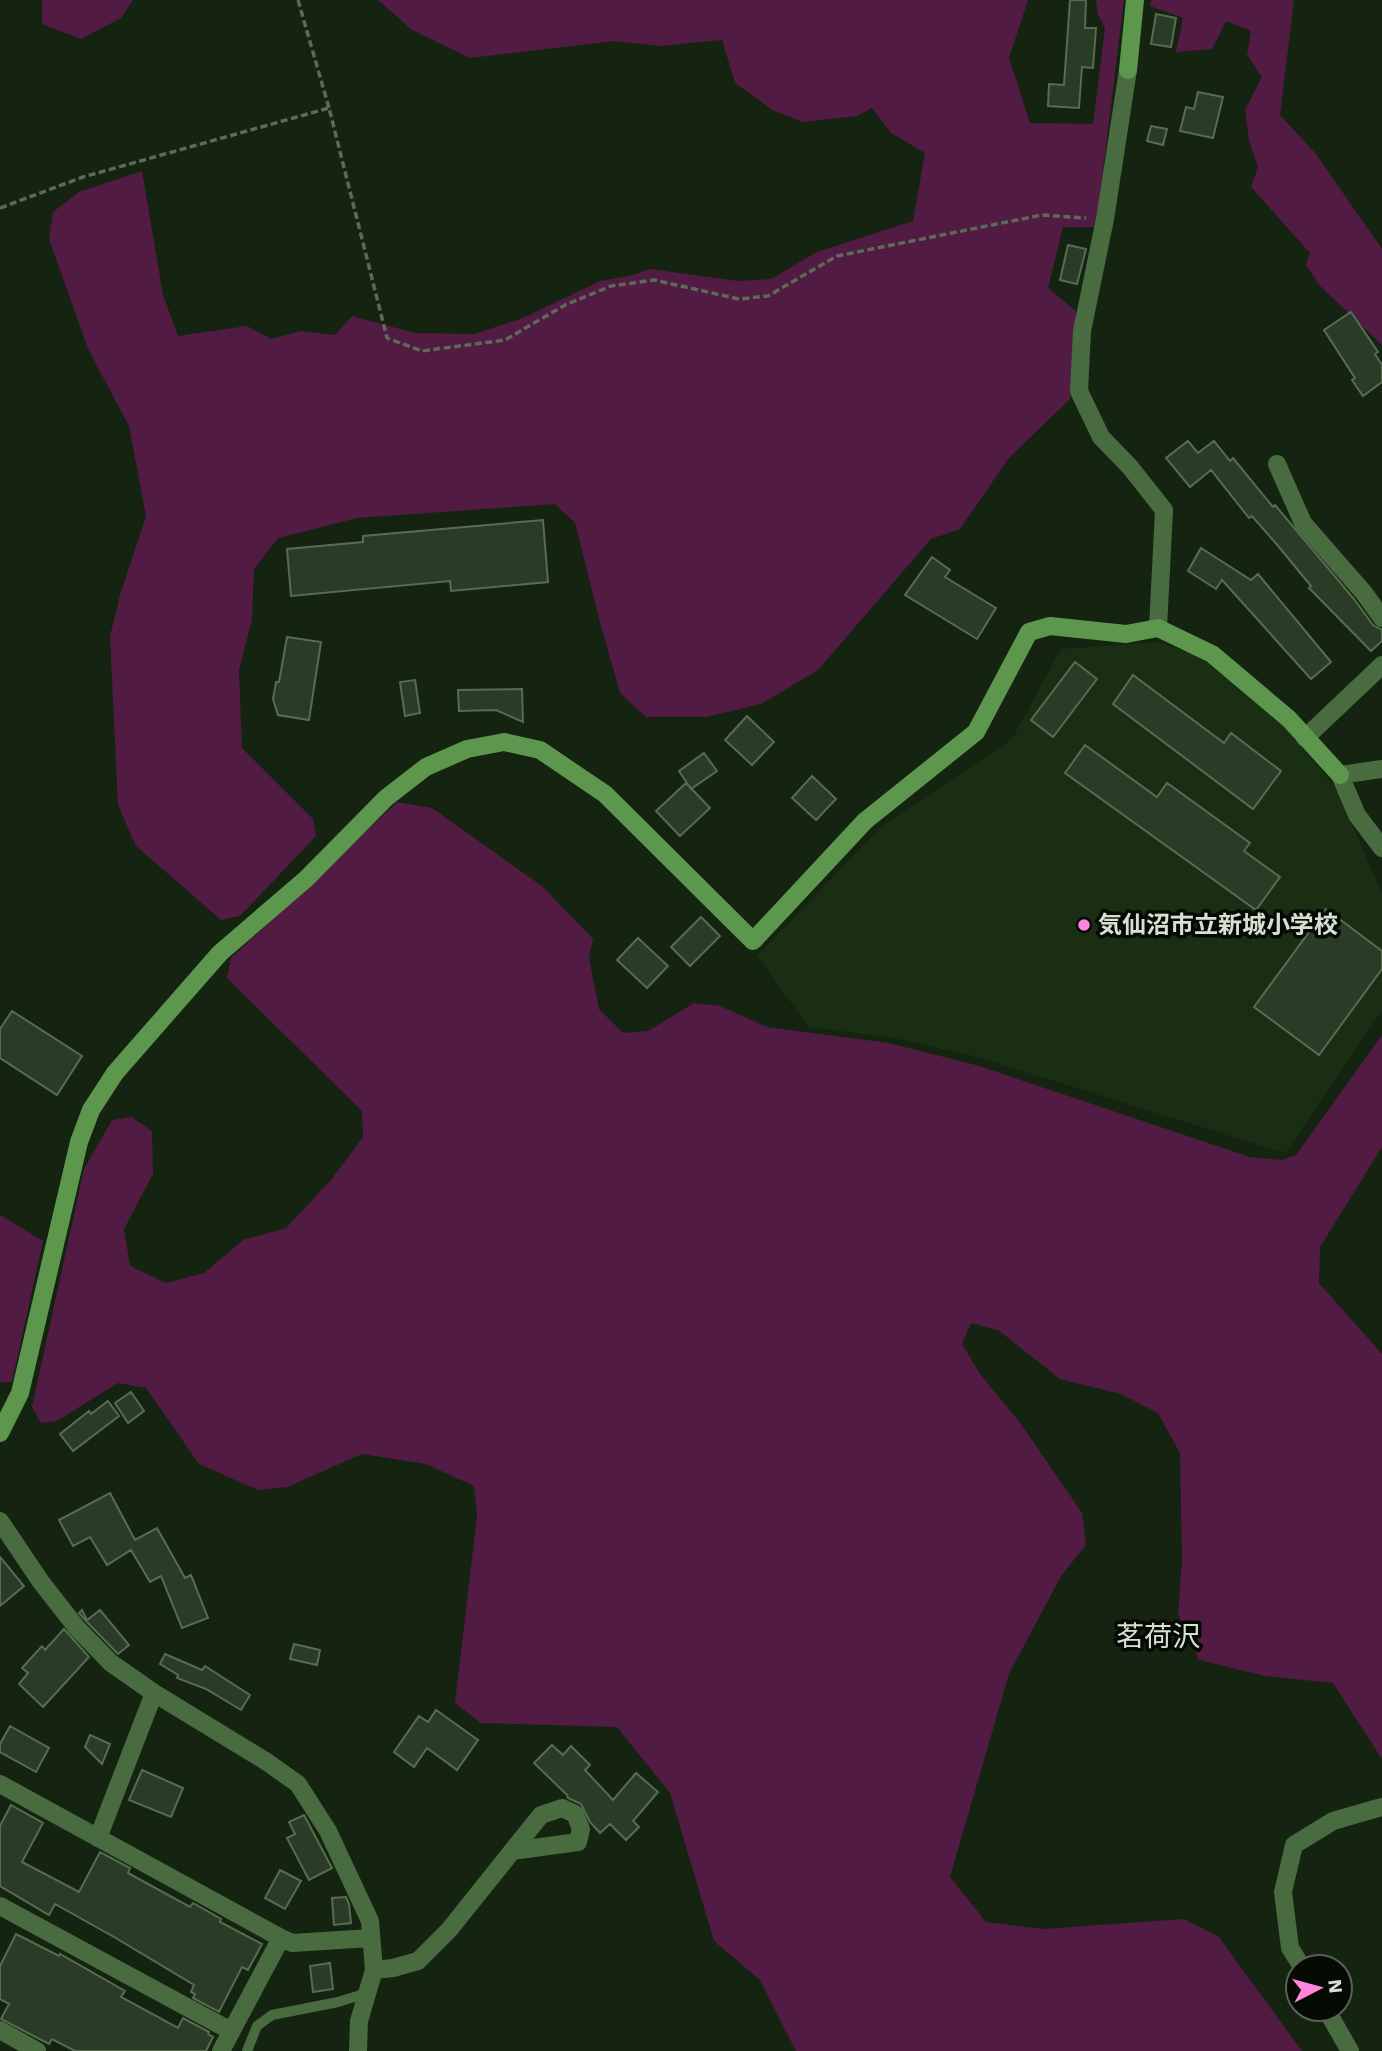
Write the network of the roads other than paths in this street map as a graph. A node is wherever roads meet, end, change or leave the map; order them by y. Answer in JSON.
{"nodes":[{"id":1,"x":1135,"y":0,"type":"edge"},
{"id":2,"x":1277,"y":464,"type":"dead end"},
{"id":3,"x":1382,"y":618,"type":"edge"},
{"id":4,"x":1158,"y":628,"type":"junction"},
{"id":5,"x":1382,"y":665,"type":"edge"},
{"id":6,"x":1305,"y":738,"type":"junction"},
{"id":7,"x":1382,"y":769,"type":"edge"},
{"id":8,"x":1340,"y":775,"type":"junction"},
{"id":9,"x":1382,"y":848,"type":"edge"},
{"id":10,"x":0,"y":1433,"type":"edge"},
{"id":11,"x":0,"y":1521,"type":"edge"},
{"id":12,"x":154,"y":1693,"type":"junction"},
{"id":13,"x":0,"y":1784,"type":"edge"},
{"id":14,"x":1382,"y":1807,"type":"edge"},
{"id":15,"x":97,"y":1838,"type":"junction"},
{"id":16,"x":512,"y":1851,"type":"dead end"},
{"id":17,"x":0,"y":1906,"type":"edge"},
{"id":18,"x":281,"y":1938,"type":"junction"},
{"id":19,"x":371,"y":1938,"type":"junction"},
{"id":20,"x":1293,"y":1953,"type":"edge"},
{"id":21,"x":374,"y":1970,"type":"junction"},
{"id":22,"x":367,"y":1992,"type":"junction"},
{"id":23,"x":1334,"y":2023,"type":"edge"},
{"id":24,"x":0,"y":2030,"type":"edge"},
{"id":25,"x":231,"y":2031,"type":"junction"},
{"id":26,"x":37,"y":2051,"type":"edge"},
{"id":27,"x":220,"y":2051,"type":"edge"},
{"id":28,"x":247,"y":2051,"type":"edge"},
{"id":29,"x":358,"y":2051,"type":"edge"},
{"id":30,"x":1350,"y":2051,"type":"edge"}],
"edges":[{"from":1,"to":4,"type":"street"},
{"from":2,"to":3,"type":"street"},
{"from":4,"to":6,"type":"street"},
{"from":4,"to":10,"type":"street"},
{"from":5,"to":6,"type":"street"},
{"from":6,"to":8,"type":"street"},
{"from":7,"to":8,"type":"street"},
{"from":8,"to":9,"type":"street"},
{"from":11,"to":12,"type":"street"},
{"from":12,"to":15,"type":"street"},
{"from":12,"to":19,"type":"street"},
{"from":13,"to":15,"type":"street"},
{"from":14,"to":20,"type":"street"},
{"from":15,"to":18,"type":"street"},
{"from":16,"to":21,"type":"street"},
{"from":17,"to":25,"type":"street"},
{"from":18,"to":19,"type":"street"},
{"from":18,"to":25,"type":"street"},
{"from":19,"to":21,"type":"street"},
{"from":21,"to":22,"type":"street"},
{"from":22,"to":28,"type":"lane"},
{"from":22,"to":29,"type":"street"},
{"from":23,"to":30,"type":"street"},
{"from":24,"to":26,"type":"street"},
{"from":25,"to":27,"type":"street"}]}
